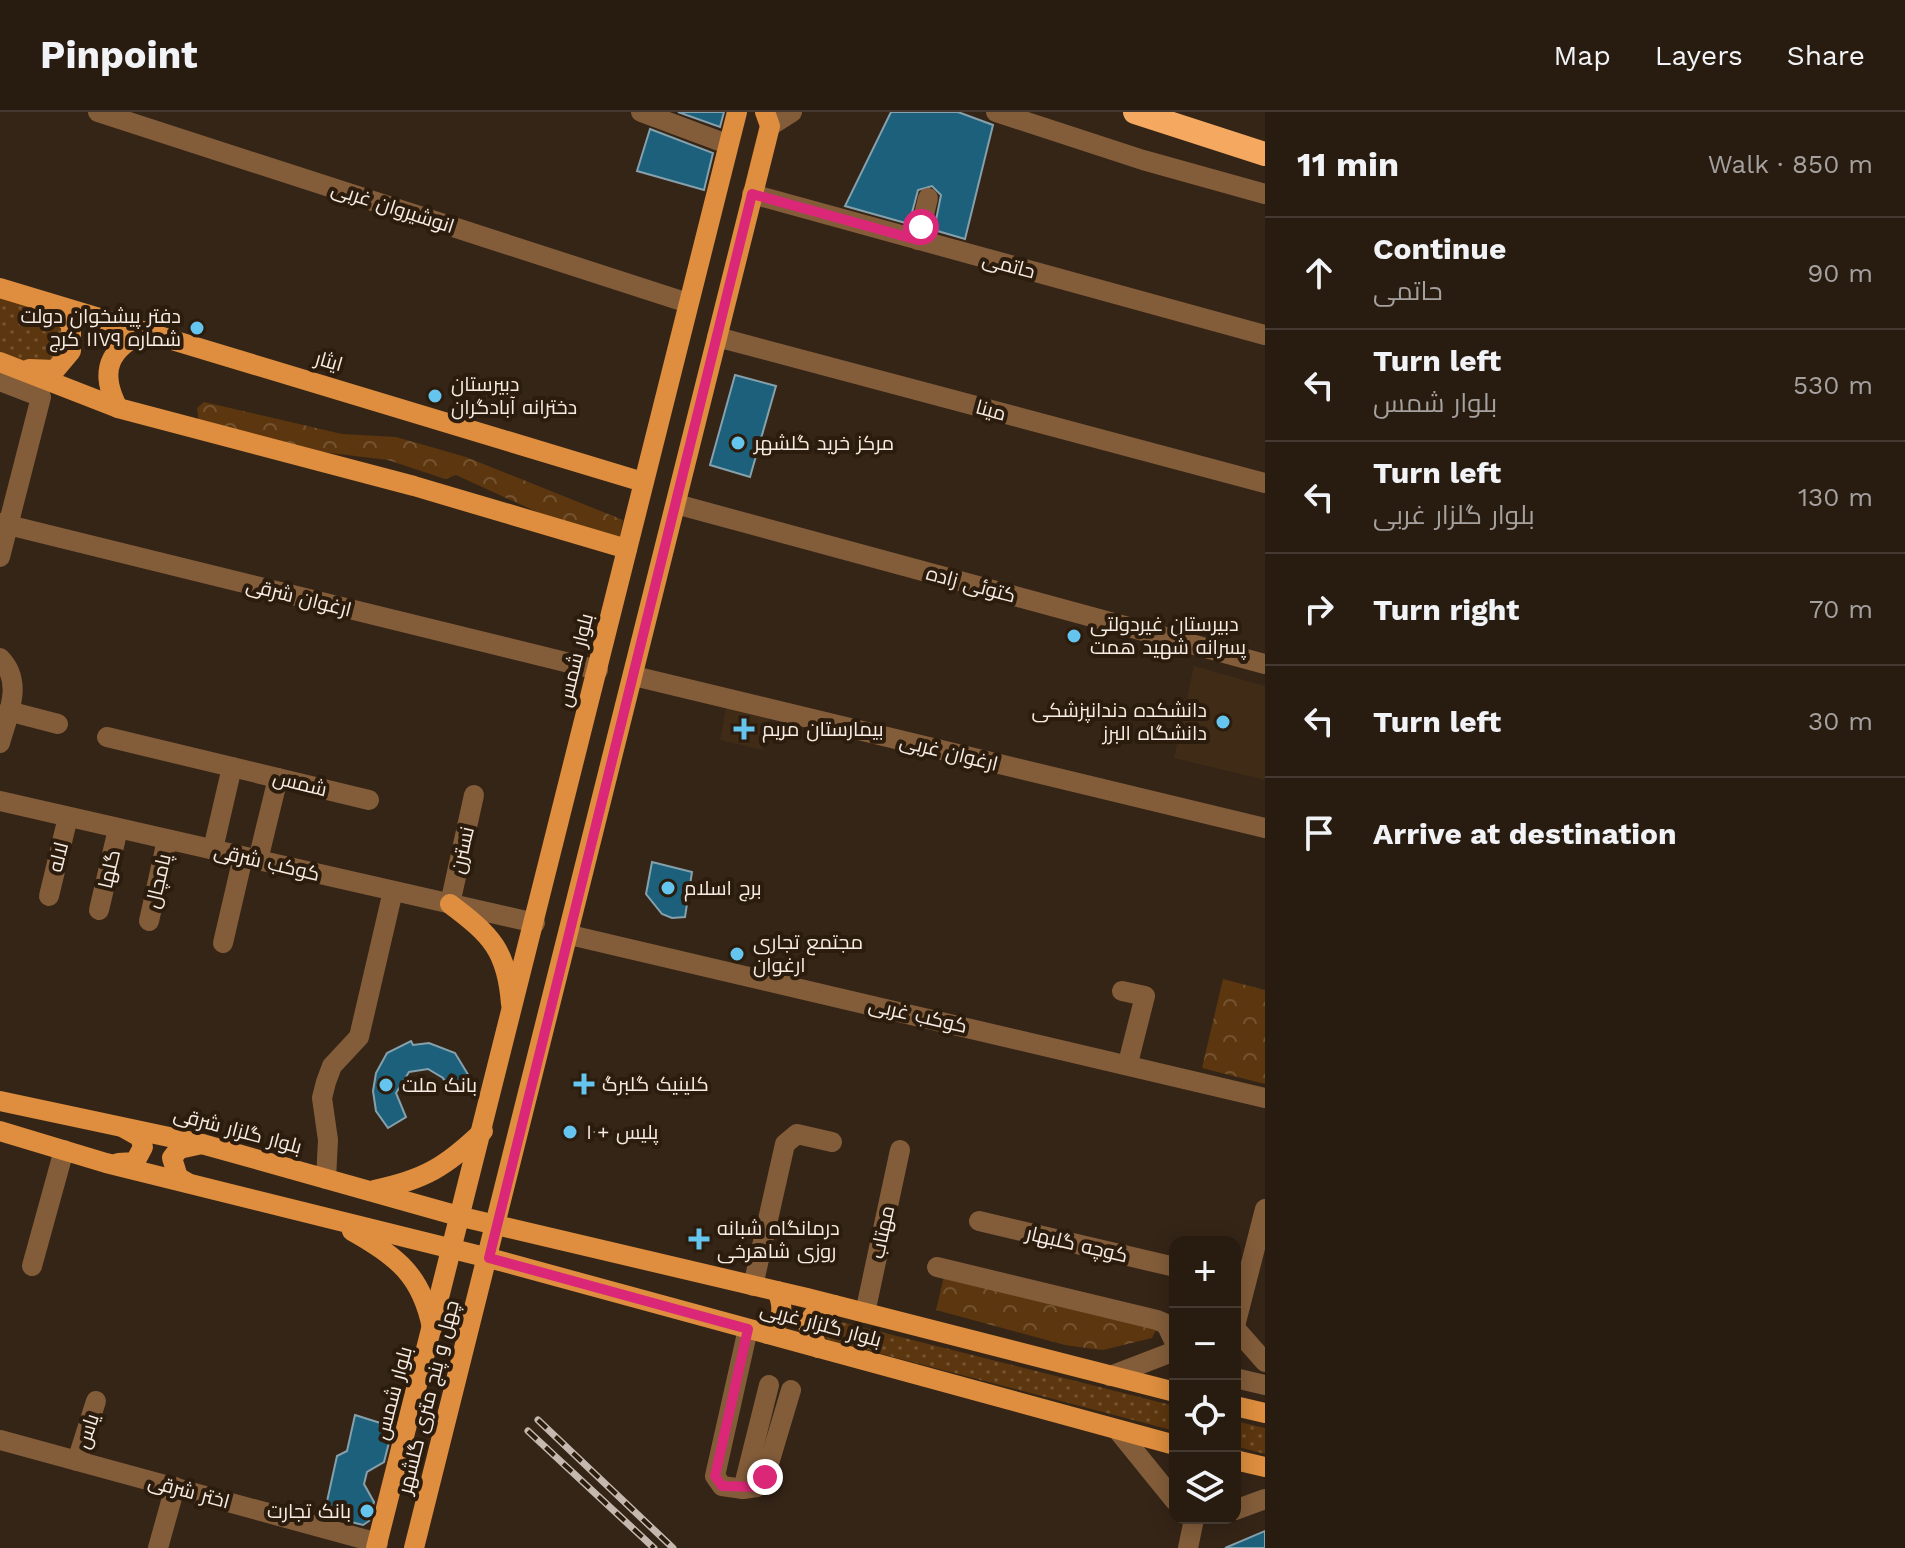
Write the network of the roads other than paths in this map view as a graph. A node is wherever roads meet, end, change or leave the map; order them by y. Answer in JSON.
{"nodes":[{"id":1,"x":98,"y":112,"type":"edge"},
{"id":2,"x":141,"y":112,"type":"edge"},
{"id":3,"x":641,"y":112,"type":"edge"},
{"id":4,"x":792,"y":112,"type":"edge"},
{"id":5,"x":996,"y":112,"type":"edge"},
{"id":6,"x":1135,"y":112,"type":"edge"},
{"id":7,"x":735,"y":113,"type":"edge"},
{"id":8,"x":771,"y":117,"type":"edge"},
{"id":9,"x":727,"y":144,"type":"junction"},
{"id":10,"x":1265,"y":154,"type":"edge"},
{"id":11,"x":752,"y":194,"type":"junction"},
{"id":12,"x":1265,"y":194,"type":"edge"},
{"id":13,"x":928,"y":198,"type":"dead end"},
{"id":14,"x":918,"y":240,"type":"junction"},
{"id":15,"x":0,"y":288,"type":"edge"},
{"id":16,"x":667,"y":289,"type":"junction"},
{"id":17,"x":690,"y":296,"type":"junction"},
{"id":18,"x":39,"y":299,"type":"junction"},
{"id":19,"x":145,"y":332,"type":"junction"},
{"id":20,"x":1265,"y":335,"type":"edge"},
{"id":21,"x":717,"y":337,"type":"junction"},
{"id":22,"x":3,"y":370,"type":"edge"},
{"id":23,"x":118,"y":408,"type":"junction"},
{"id":24,"x":643,"y":482,"type":"junction"},
{"id":25,"x":1265,"y":483,"type":"edge"},
{"id":26,"x":676,"y":504,"type":"junction"},
{"id":27,"x":4,"y":524,"type":"edge"},
{"id":28,"x":627,"y":549,"type":"junction"},
{"id":29,"x":0,"y":557,"type":"edge"},
{"id":30,"x":5,"y":663,"type":"edge"},
{"id":31,"x":1265,"y":664,"type":"edge"},
{"id":32,"x":598,"y":670,"type":"junction"},
{"id":33,"x":634,"y":676,"type":"junction"},
{"id":34,"x":8,"y":711,"type":"junction"},
{"id":35,"x":58,"y":724,"type":"dead end"},
{"id":36,"x":107,"y":737,"type":"dead end"},
{"id":37,"x":0,"y":743,"type":"edge"},
{"id":38,"x":232,"y":767,"type":"junction"},
{"id":39,"x":278,"y":778,"type":"junction"},
{"id":40,"x":474,"y":795,"type":"dead end"},
{"id":41,"x":369,"y":800,"type":"dead end"},
{"id":42,"x":0,"y":801,"type":"edge"},
{"id":43,"x":68,"y":817,"type":"junction"},
{"id":44,"x":1265,"y":828,"type":"edge"},
{"id":45,"x":118,"y":829,"type":"junction"},
{"id":46,"x":167,"y":840,"type":"junction"},
{"id":47,"x":213,"y":849,"type":"junction"},
{"id":48,"x":250,"y":859,"type":"junction"},
{"id":49,"x":393,"y":891,"type":"junction"},
{"id":50,"x":49,"y":896,"type":"dead end"},
{"id":51,"x":450,"y":904,"type":"junction"},
{"id":52,"x":99,"y":910,"type":"dead end"},
{"id":53,"x":149,"y":921,"type":"dead end"},
{"id":54,"x":535,"y":923,"type":"junction"},
{"id":55,"x":570,"y":935,"type":"junction"},
{"id":56,"x":223,"y":943,"type":"dead end"},
{"id":57,"x":1122,"y":991,"type":"dead end"},
{"id":58,"x":512,"y":1015,"type":"junction"},
{"id":59,"x":1128,"y":1063,"type":"junction"},
{"id":60,"x":1265,"y":1098,"type":"edge"},
{"id":61,"x":0,"y":1101,"type":"edge"},
{"id":62,"x":113,"y":1124,"type":"junction"},
{"id":63,"x":0,"y":1131,"type":"edge"},
{"id":64,"x":483,"y":1131,"type":"junction"},
{"id":65,"x":832,"y":1142,"type":"dead end"},
{"id":66,"x":202,"y":1144,"type":"junction"},
{"id":67,"x":64,"y":1150,"type":"junction"},
{"id":68,"x":900,"y":1150,"type":"dead end"},
{"id":69,"x":106,"y":1163,"type":"junction"},
{"id":70,"x":326,"y":1179,"type":"junction"},
{"id":71,"x":189,"y":1184,"type":"junction"},
{"id":72,"x":368,"y":1191,"type":"junction"},
{"id":73,"x":1265,"y":1209,"type":"edge"},
{"id":74,"x":323,"y":1217,"type":"junction"},
{"id":75,"x":462,"y":1217,"type":"junction"},
{"id":76,"x":979,"y":1221,"type":"dead end"},
{"id":77,"x":497,"y":1226,"type":"junction"},
{"id":78,"x":454,"y":1250,"type":"junction"},
{"id":79,"x":489,"y":1258,"type":"junction"},
{"id":80,"x":32,"y":1266,"type":"dead end"},
{"id":81,"x":1169,"y":1266,"type":"edge"},
{"id":82,"x":937,"y":1267,"type":"dead end"},
{"id":83,"x":1241,"y":1279,"type":"edge"},
{"id":84,"x":753,"y":1286,"type":"junction"},
{"id":85,"x":777,"y":1291,"type":"junction"},
{"id":86,"x":834,"y":1305,"type":"junction"},
{"id":87,"x":865,"y":1313,"type":"junction"},
{"id":88,"x":1169,"y":1330,"type":"edge"},
{"id":89,"x":758,"y":1332,"type":"junction"},
{"id":90,"x":433,"y":1334,"type":"junction"},
{"id":91,"x":1241,"y":1334,"type":"edge"},
{"id":92,"x":818,"y":1348,"type":"junction"},
{"id":93,"x":1169,"y":1353,"type":"edge"},
{"id":94,"x":1154,"y":1359,"type":"junction"},
{"id":95,"x":1265,"y":1362,"type":"edge"},
{"id":96,"x":1169,"y":1363,"type":"edge"},
{"id":97,"x":1110,"y":1376,"type":"junction"},
{"id":98,"x":1241,"y":1379,"type":"edge"},
{"id":99,"x":769,"y":1385,"type":"dead end"},
{"id":100,"x":1265,"y":1385,"type":"edge"},
{"id":101,"x":791,"y":1390,"type":"dead end"},
{"id":102,"x":1169,"y":1391,"type":"edge"},
{"id":103,"x":96,"y":1401,"type":"dead end"},
{"id":104,"x":1241,"y":1407,"type":"edge"},
{"id":105,"x":1265,"y":1413,"type":"edge"},
{"id":106,"x":1119,"y":1432,"type":"junction"},
{"id":107,"x":0,"y":1440,"type":"edge"},
{"id":108,"x":1169,"y":1444,"type":"edge"},
{"id":109,"x":77,"y":1461,"type":"junction"},
{"id":110,"x":1241,"y":1461,"type":"edge"},
{"id":111,"x":1265,"y":1467,"type":"edge"},
{"id":112,"x":175,"y":1487,"type":"junction"},
{"id":113,"x":743,"y":1489,"type":"junction"},
{"id":114,"x":1169,"y":1494,"type":"edge"},
{"id":115,"x":1265,"y":1499,"type":"edge"},
{"id":116,"x":1241,"y":1508,"type":"edge"},
{"id":117,"x":1196,"y":1524,"type":"edge"},
{"id":118,"x":377,"y":1545,"type":"edge"},
{"id":119,"x":158,"y":1548,"type":"edge"},
{"id":120,"x":414,"y":1548,"type":"edge"},
{"id":121,"x":1188,"y":1548,"type":"edge"}],
"edges":[{"from":1,"to":16,"type":"street","name":"انوشیروان غربی"},
{"from":2,"to":16,"type":"street","name":"انوشیروان غربی"},
{"from":3,"to":9,"type":"street"},
{"from":4,"to":8,"type":"street"},
{"from":5,"to":12,"type":"street"},
{"from":6,"to":10,"type":"highway"},
{"from":7,"to":9,"type":"main road","name":"بلوار شمس"},
{"from":8,"to":11,"type":"main road"},
{"from":9,"to":17,"type":"main road","name":"بلوار شمس"},
{"from":11,"to":14,"type":"street","name":"حاتمی"},
{"from":11,"to":21,"type":"main road"},
{"from":13,"to":14,"type":"street"},
{"from":14,"to":20,"type":"street","name":"حاتمی"},
{"from":15,"to":18,"type":"main road","name":"ایثار"},
{"from":16,"to":17,"type":"street","name":"انوشیروان غربی"},
{"from":17,"to":24,"type":"main road","name":"بلوار شمس"},
{"from":18,"to":19,"type":"main road","name":"ایثار"},
{"from":18,"to":22,"type":"main road"},
{"from":19,"to":23,"type":"main road"},
{"from":19,"to":24,"type":"main road","name":"ایثار"},
{"from":21,"to":25,"type":"street","name":"مینا"},
{"from":21,"to":26,"type":"main road"},
{"from":22,"to":23,"type":"main road"},
{"from":22,"to":27,"type":"street"},
{"from":23,"to":28,"type":"main road"},
{"from":24,"to":28,"type":"main road","name":"بلوار شمس"},
{"from":26,"to":31,"type":"street","name":"کتوئی زاده"},
{"from":26,"to":33,"type":"main road"},
{"from":27,"to":29,"type":"street"},
{"from":27,"to":32,"type":"street","name":"ارغوان شرقی"},
{"from":28,"to":32,"type":"main road","name":"بلوار شمس"},
{"from":30,"to":34,"type":"street"},
{"from":32,"to":54,"type":"main road","name":"بلوار شمس"},
{"from":33,"to":44,"type":"street","name":"ارغوان غربی"},
{"from":33,"to":55,"type":"main road"},
{"from":34,"to":35,"type":"street"},
{"from":34,"to":37,"type":"street"},
{"from":36,"to":38,"type":"street","name":"شمس"},
{"from":38,"to":39,"type":"street","name":"شمس"},
{"from":38,"to":47,"type":"street"},
{"from":39,"to":41,"type":"street","name":"شمس"},
{"from":39,"to":48,"type":"street"},
{"from":40,"to":51,"type":"street","name":"نسترن"},
{"from":42,"to":43,"type":"street","name":"کوکب شرقی"},
{"from":43,"to":45,"type":"street","name":"کوکب شرقی"},
{"from":43,"to":50,"type":"street","name":"لاله"},
{"from":45,"to":46,"type":"street","name":"کوکب شرقی"},
{"from":45,"to":52,"type":"street","name":"گلها"},
{"from":46,"to":47,"type":"street","name":"کوکب شرقی"},
{"from":46,"to":53,"type":"street","name":"پامچال"},
{"from":47,"to":48,"type":"street","name":"کوکب شرقی"},
{"from":48,"to":49,"type":"street","name":"کوکب شرقی"},
{"from":48,"to":56,"type":"street"},
{"from":49,"to":51,"type":"street","name":"کوکب شرقی"},
{"from":49,"to":70,"type":"street"},
{"from":51,"to":54,"type":"street","name":"کوکب شرقی"},
{"from":51,"to":58,"type":"main road"},
{"from":54,"to":58,"type":"main road","name":"بلوار شمس"},
{"from":55,"to":59,"type":"street","name":"کوکب غربی"},
{"from":55,"to":77,"type":"main road"},
{"from":57,"to":59,"type":"street"},
{"from":58,"to":64,"type":"main road","name":"بلوار شمس"},
{"from":59,"to":60,"type":"street","name":"کوکب غربی"},
{"from":61,"to":62,"type":"main road","name":"بلوار گلزار شرقی"},
{"from":62,"to":66,"type":"main road","name":"بلوار گلزار شرقی"},
{"from":62,"to":69,"type":"main road"},
{"from":63,"to":67,"type":"main road"},
{"from":64,"to":72,"type":"main road"},
{"from":64,"to":75,"type":"main road","name":"بلوار شمس"},
{"from":65,"to":84,"type":"street"},
{"from":66,"to":70,"type":"main road","name":"بلوار گلزار شرقی"},
{"from":66,"to":71,"type":"main road"},
{"from":67,"to":69,"type":"main road"},
{"from":67,"to":80,"type":"street"},
{"from":68,"to":87,"type":"street","name":"مهتاب"},
{"from":69,"to":71,"type":"main road"},
{"from":70,"to":72,"type":"main road","name":"بلوار گلزار شرقی"},
{"from":71,"to":74,"type":"main road"},
{"from":72,"to":75,"type":"main road","name":"بلوار گلزار شرقی"},
{"from":73,"to":83,"type":"street"},
{"from":74,"to":78,"type":"main road"},
{"from":74,"to":90,"type":"main road"},
{"from":75,"to":77,"type":"main road","name":"بلوار گلزار غربی"},
{"from":75,"to":78,"type":"main road","name":"بلوار شمس"},
{"from":76,"to":81,"type":"street","name":"کوچه گلبهار"},
{"from":77,"to":79,"type":"main road","name":"چهل و پنج متری گلشهر"},
{"from":77,"to":84,"type":"main road","name":"بلوار گلزار غربی"},
{"from":78,"to":79,"type":"main road","name":"بلوار گلزار غربی"},
{"from":78,"to":90,"type":"main road","name":"بلوار شمس"},
{"from":79,"to":89,"type":"main road","name":"بلوار گلزار غربی"},
{"from":79,"to":120,"type":"main road","name":"چهل و پنج متری گلشهر"},
{"from":82,"to":88,"type":"street"},
{"from":84,"to":85,"type":"main road","name":"بلوار گلزار غربی"},
{"from":85,"to":86,"type":"main road","name":"بلوار گلزار غربی"},
{"from":85,"to":89,"type":"main road"},
{"from":86,"to":87,"type":"main road","name":"بلوار گلزار غربی"},
{"from":86,"to":92,"type":"main road"},
{"from":87,"to":97,"type":"main road","name":"بلوار گلزار غربی"},
{"from":89,"to":92,"type":"main road","name":"بلوار گلزار غربی"},
{"from":89,"to":113,"type":"street"},
{"from":90,"to":118,"type":"main road","name":"بلوار شمس"},
{"from":91,"to":95,"type":"street"},
{"from":92,"to":106,"type":"main road","name":"بلوار گلزار غربی"},
{"from":93,"to":94,"type":"street"},
{"from":94,"to":96,"type":"street"},
{"from":94,"to":97,"type":"street"},
{"from":97,"to":102,"type":"main road","name":"بلوار گلزار غربی"},
{"from":98,"to":100,"type":"street"},
{"from":99,"to":113,"type":"street"},
{"from":101,"to":113,"type":"street"},
{"from":103,"to":109,"type":"street","name":"یاس"},
{"from":104,"to":105,"type":"main road"},
{"from":106,"to":108,"type":"main road","name":"بلوار گلزار غربی"},
{"from":106,"to":114,"type":"street"},
{"from":107,"to":109,"type":"street","name":"اختر شرقی"},
{"from":109,"to":112,"type":"street","name":"اختر شرقی"},
{"from":110,"to":111,"type":"main road"},
{"from":112,"to":118,"type":"street","name":"اختر شرقی"},
{"from":112,"to":119,"type":"street"},
{"from":115,"to":116,"type":"street"},
{"from":117,"to":121,"type":"street"}]}
